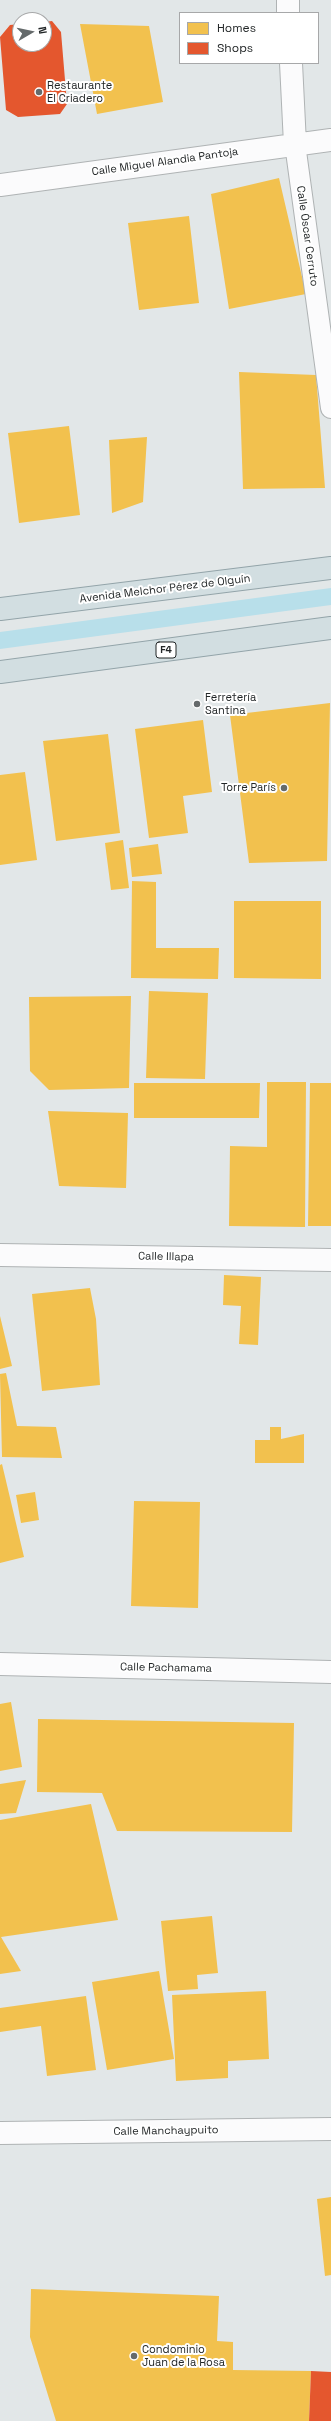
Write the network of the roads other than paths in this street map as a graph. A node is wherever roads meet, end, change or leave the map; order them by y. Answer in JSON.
{"nodes":[{"id":1,"x":288,"y":0,"type":"edge"},
{"id":2,"x":288,"y":12,"type":"edge"},
{"id":3,"x":291,"y":64,"type":"edge"},
{"id":4,"x":331,"y":140,"type":"edge"},
{"id":5,"x":295,"y":144,"type":"junction"},
{"id":6,"x":0,"y":185,"type":"edge"},
{"id":7,"x":331,"y":408,"type":"edge"},
{"id":8,"x":331,"y":568,"type":"edge"},
{"id":9,"x":0,"y":609,"type":"edge"},
{"id":10,"x":331,"y":628,"type":"edge"},
{"id":11,"x":0,"y":672,"type":"edge"},
{"id":12,"x":0,"y":1255,"type":"edge"},
{"id":13,"x":331,"y":1260,"type":"edge"},
{"id":14,"x":0,"y":1664,"type":"edge"},
{"id":15,"x":331,"y":1672,"type":"edge"},
{"id":16,"x":331,"y":2129,"type":"edge"},
{"id":17,"x":0,"y":2133,"type":"edge"}],
"edges":[{"from":1,"to":2,"type":"street"},
{"from":3,"to":5,"type":"street","name":"Calle Óscar Cerruto"},
{"from":4,"to":5,"type":"street","name":"Calle Miguel Alandia Pantoja"},
{"from":5,"to":6,"type":"street","name":"Calle Miguel Alandia Pantoja"},
{"from":5,"to":7,"type":"lane","name":"Calle Óscar Cerruto"},
{"from":8,"to":9,"type":"highway","name":"Avenida Melchor Pérez de Olguín"},
{"from":10,"to":11,"type":"highway","number":"F4"},
{"from":12,"to":13,"type":"street","name":"Calle Illapa"},
{"from":14,"to":15,"type":"street","name":"Calle Pachamama"},
{"from":16,"to":17,"type":"street","name":"Calle Manchaypuito"}]}
